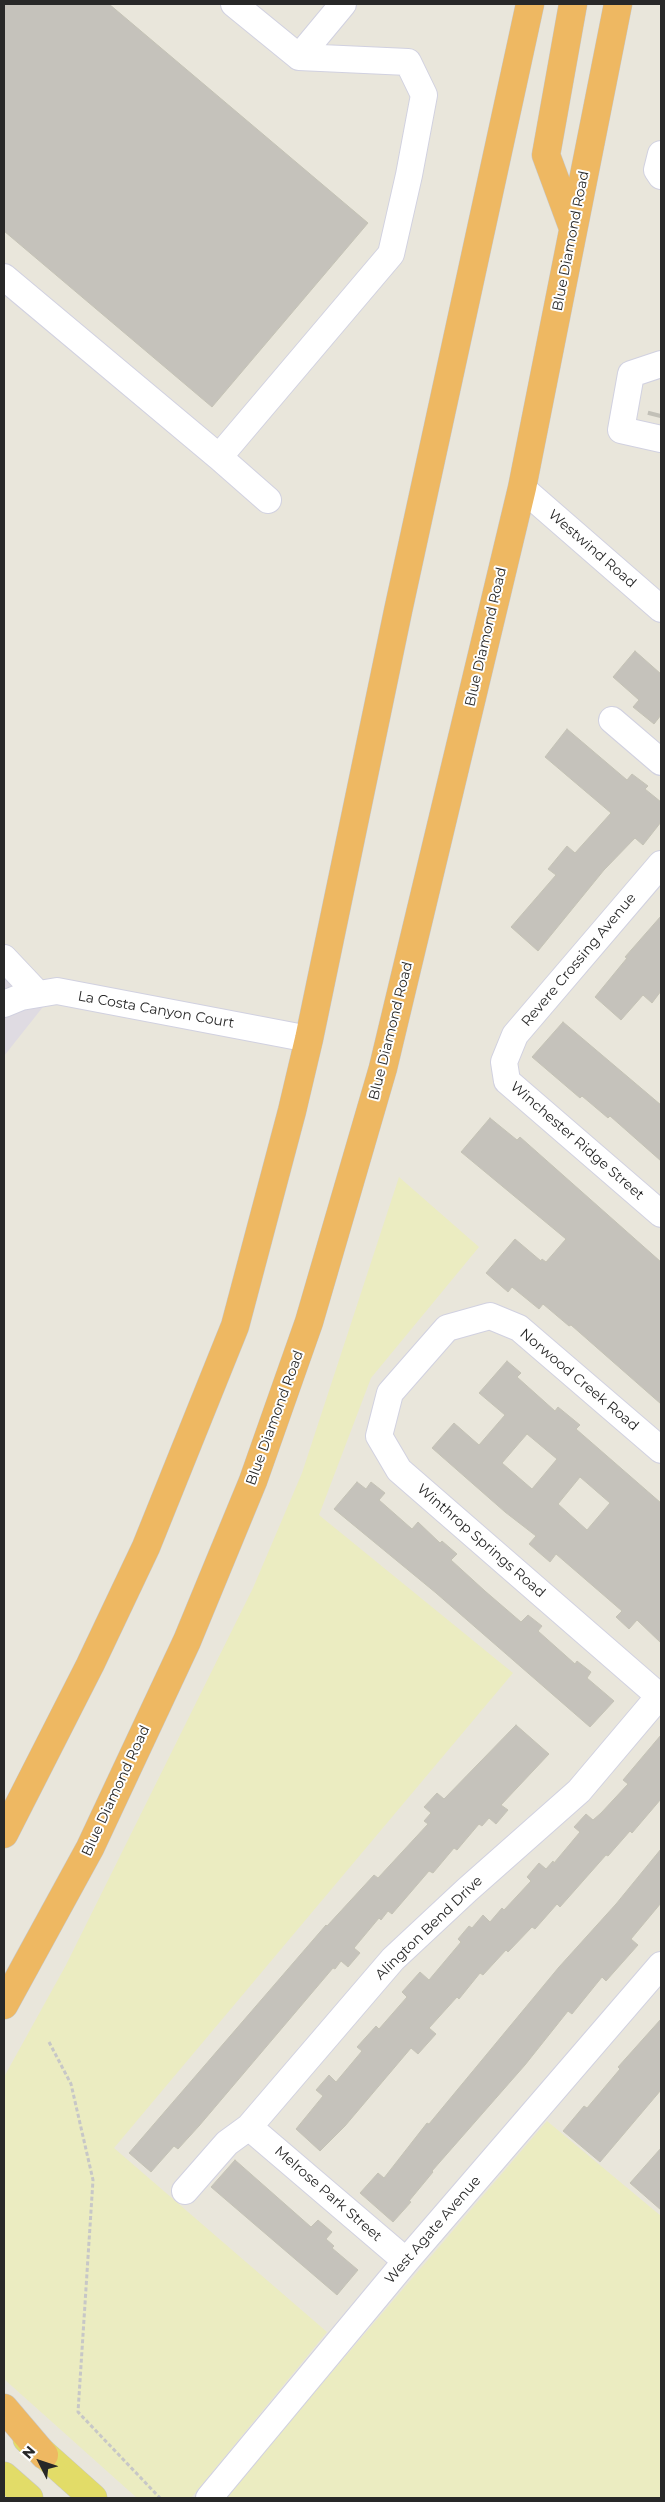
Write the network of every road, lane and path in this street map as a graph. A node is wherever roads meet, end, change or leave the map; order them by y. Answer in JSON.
{"nodes":[{"id":1,"x":234,"y":4,"type":"edge"},
{"id":2,"x":343,"y":4,"type":"edge"},
{"id":3,"x":530,"y":4,"type":"edge"},
{"id":4,"x":573,"y":4,"type":"edge"},
{"id":5,"x":618,"y":4,"type":"edge"},
{"id":6,"x":299,"y":57,"type":"junction"},
{"id":7,"x":661,"y":154,"type":"edge"},
{"id":8,"x":661,"y":176,"type":"edge"},
{"id":9,"x":574,"y":228,"type":"junction"},
{"id":10,"x":4,"y":277,"type":"edge"},
{"id":11,"x":661,"y":364,"type":"edge"},
{"id":12,"x":659,"y":431,"type":"edge"},
{"id":13,"x":218,"y":456,"type":"junction"},
{"id":14,"x":522,"y":488,"type":"junction"},
{"id":15,"x":268,"y":500,"type":"dead end"},
{"id":16,"x":658,"y":599,"type":"edge"},
{"id":17,"x":612,"y":720,"type":"dead end"},
{"id":18,"x":661,"y":762,"type":"edge"},
{"id":19,"x":661,"y":864,"type":"edge"},
{"id":20,"x":4,"y":958,"type":"edge"},
{"id":21,"x":38,"y":994,"type":"junction"},
{"id":22,"x":4,"y":1004,"type":"edge"},
{"id":23,"x":309,"y":1039,"type":"junction"},
{"id":24,"x":504,"y":1062,"type":"joint"},
{"id":25,"x":661,"y":1214,"type":"edge"},
{"id":26,"x":418,"y":1361,"type":"joint"},
{"id":27,"x":661,"y":1450,"type":"edge"},
{"id":28,"x":660,"y":1695,"type":"edge"},
{"id":29,"x":4,"y":1834,"type":"edge"},
{"id":30,"x":661,"y":1965,"type":"edge"},
{"id":31,"x":4,"y":2005,"type":"edge"},
{"id":32,"x":49,"y":2042,"type":"dead end"},
{"id":33,"x":249,"y":2127,"type":"junction"},
{"id":34,"x":185,"y":2191,"type":"dead end"},
{"id":35,"x":406,"y":2261,"type":"junction"},
{"id":36,"x":4,"y":2408,"type":"edge"},
{"id":37,"x":4,"y":2418,"type":"edge"},
{"id":38,"x":44,"y":2455,"type":"junction"},
{"id":39,"x":4,"y":2476,"type":"edge"},
{"id":40,"x":29,"y":2498,"type":"edge"},
{"id":41,"x":93,"y":2498,"type":"edge"},
{"id":42,"x":160,"y":2498,"type":"edge"},
{"id":43,"x":209,"y":2498,"type":"edge"}],
"edges":[{"from":1,"to":6,"type":"street"},
{"from":2,"to":6,"type":"street"},
{"from":3,"to":23,"type":"highway"},
{"from":4,"to":9,"type":"highway"},
{"from":5,"to":9,"type":"highway","name":"Blue Diamond Road"},
{"from":6,"to":13,"type":"street"},
{"from":7,"to":8,"type":"street"},
{"from":9,"to":14,"type":"highway","name":"Blue Diamond Road"},
{"from":10,"to":13,"type":"street"},
{"from":11,"to":12,"type":"street"},
{"from":13,"to":15,"type":"street"},
{"from":14,"to":16,"type":"street","name":"Westwind Road"},
{"from":14,"to":31,"type":"highway","name":"Blue Diamond Road"},
{"from":17,"to":18,"type":"street"},
{"from":19,"to":24,"type":"street","name":"Revere Crossing Avenue"},
{"from":20,"to":21,"type":"street"},
{"from":21,"to":22,"type":"street","name":"La Costa Canyon Court"},
{"from":21,"to":23,"type":"street","name":"La Costa Canyon Court"},
{"from":23,"to":29,"type":"highway"},
{"from":24,"to":25,"type":"street","name":"Winchester Ridge Street"},
{"from":26,"to":27,"type":"street","name":"Norwood Creek Road"},
{"from":26,"to":28,"type":"street","name":"Winthrop Springs Road"},
{"from":28,"to":33,"type":"street","name":"Alington Bend Drive"},
{"from":30,"to":35,"type":"street","name":"West Agate Avenue"},
{"from":32,"to":42,"type":"path"},
{"from":33,"to":34,"type":"street","name":"Alington Bend Drive"},
{"from":33,"to":35,"type":"street","name":"Melrose Park Street"},
{"from":35,"to":43,"type":"street","name":"West Agate Avenue"},
{"from":36,"to":38,"type":"highway"},
{"from":37,"to":38,"type":"main road"},
{"from":38,"to":41,"type":"main road"},
{"from":39,"to":40,"type":"main road"}]}
